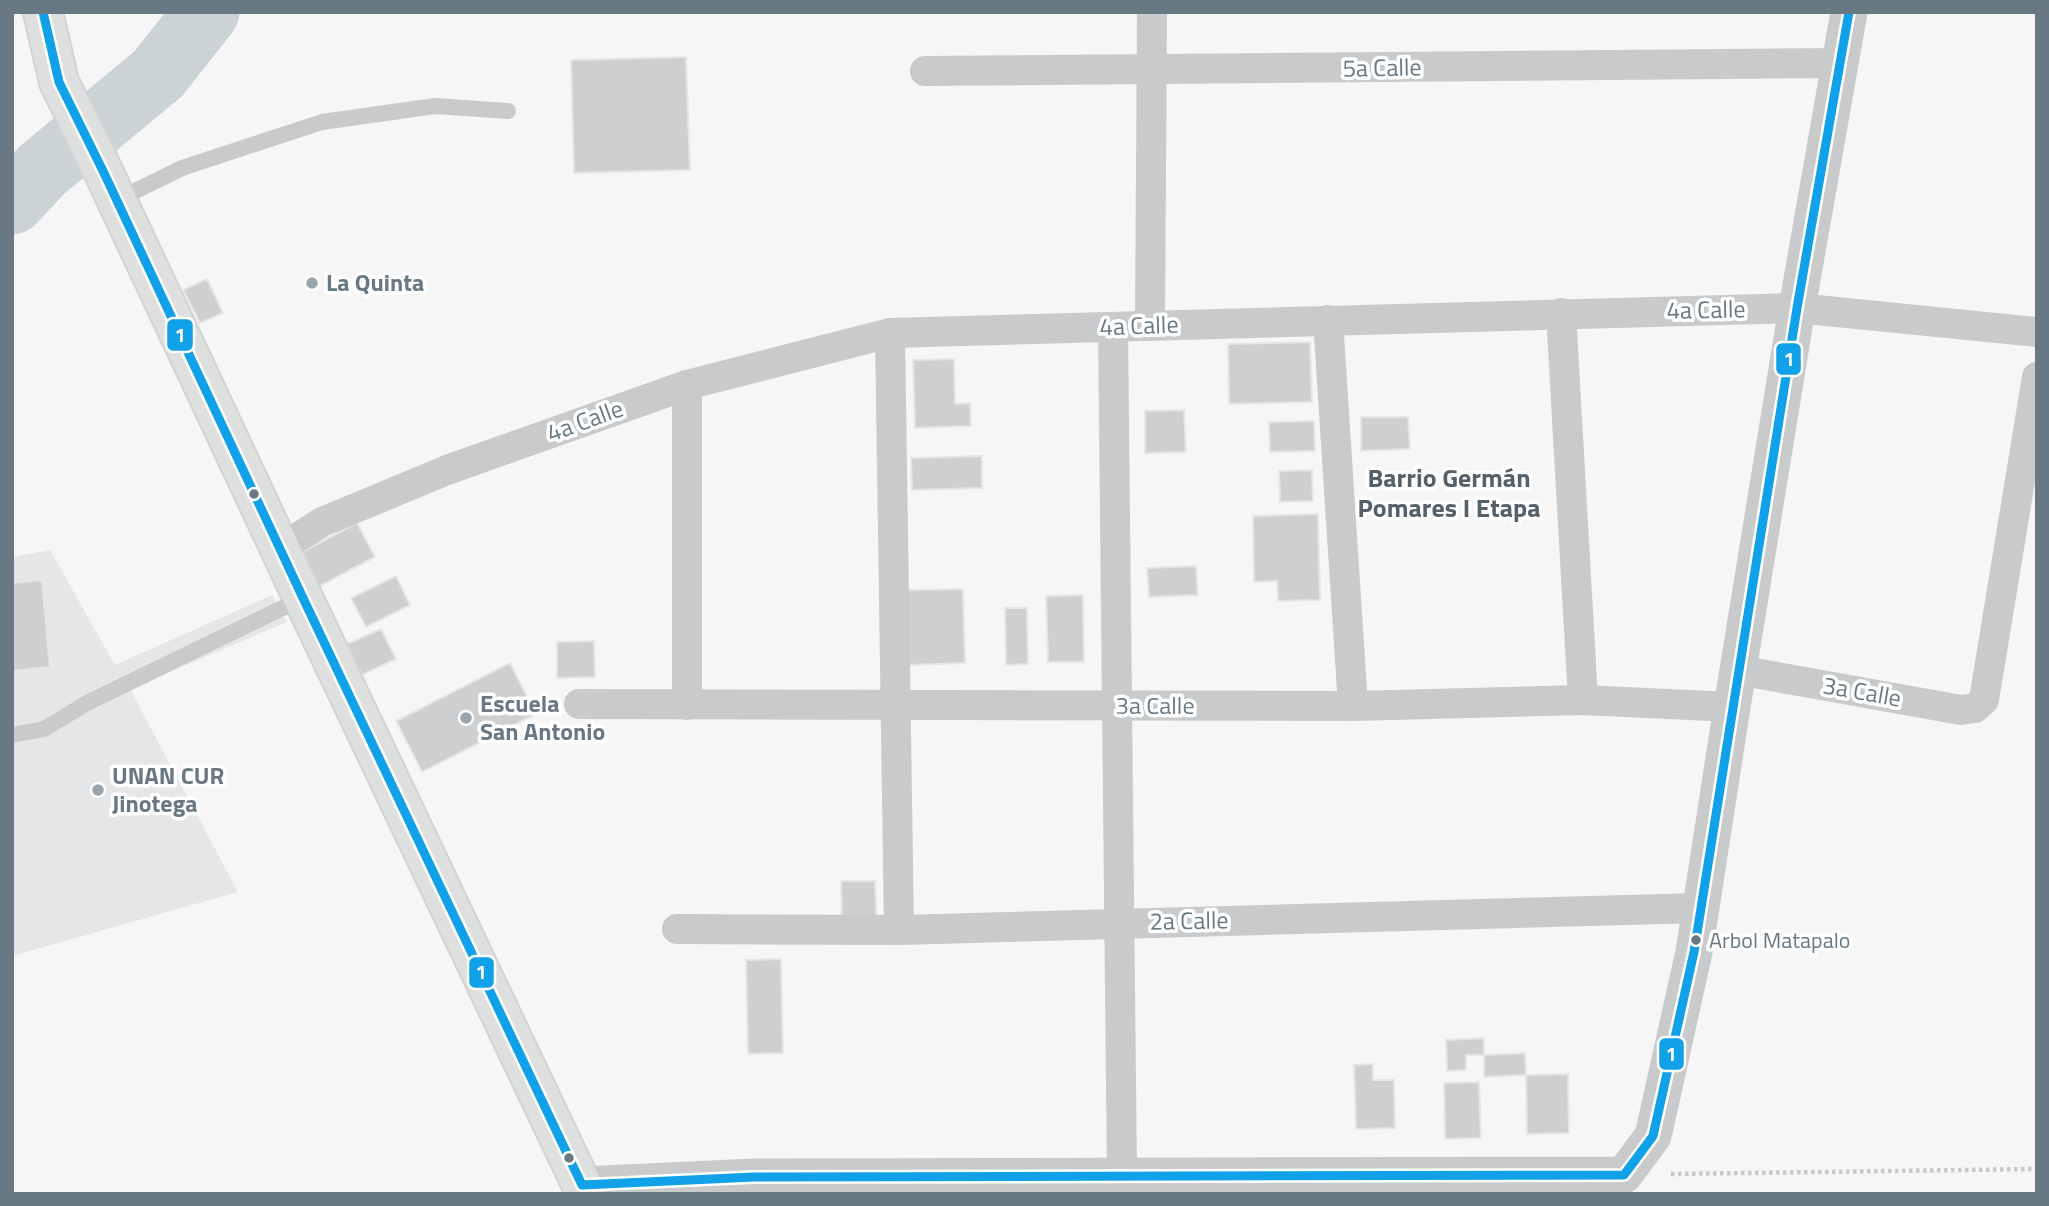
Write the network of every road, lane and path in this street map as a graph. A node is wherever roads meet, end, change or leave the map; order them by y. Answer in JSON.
{"nodes":[{"id":1,"x":43,"y":12,"type":"edge"},
{"id":2,"x":1152,"y":12,"type":"edge"},
{"id":3,"x":1849,"y":12,"type":"edge"},
{"id":4,"x":1840,"y":63,"type":"junction"},
{"id":5,"x":1152,"y":70,"type":"junction"},
{"id":6,"x":925,"y":71,"type":"dead end"},
{"id":7,"x":508,"y":111,"type":"dead end"},
{"id":8,"x":110,"y":186,"type":"junction"},
{"id":9,"x":1797,"y":308,"type":"junction"},
{"id":10,"x":1561,"y":313,"type":"junction"},
{"id":11,"x":1328,"y":320,"type":"junction"},
{"id":12,"x":1150,"y":326,"type":"junction"},
{"id":13,"x":1114,"y":327,"type":"junction"},
{"id":14,"x":2037,"y":332,"type":"edge"},
{"id":15,"x":890,"y":333,"type":"junction"},
{"id":16,"x":2037,"y":377,"type":"edge"},
{"id":17,"x":687,"y":384,"type":"junction"},
{"id":18,"x":280,"y":549,"type":"junction"},
{"id":19,"x":303,"y":598,"type":"junction"},
{"id":20,"x":1738,"y":670,"type":"junction"},
{"id":21,"x":1583,"y":701,"type":"junction"},
{"id":22,"x":579,"y":704,"type":"dead end"},
{"id":23,"x":894,"y":704,"type":"junction"},
{"id":24,"x":687,"y":705,"type":"junction"},
{"id":25,"x":1118,"y":706,"type":"junction"},
{"id":26,"x":1353,"y":706,"type":"junction"},
{"id":27,"x":1731,"y":707,"type":"junction"},
{"id":28,"x":12,"y":735,"type":"edge"},
{"id":29,"x":1701,"y":908,"type":"junction"},
{"id":30,"x":1118,"y":923,"type":"junction"},
{"id":31,"x":677,"y":929,"type":"dead end"},
{"id":32,"x":899,"y":930,"type":"junction"},
{"id":33,"x":2037,"y":1169,"type":"edge"},
{"id":34,"x":1122,"y":1176,"type":"junction"},
{"id":35,"x":1624,"y":1184,"type":"edge"},
{"id":36,"x":584,"y":1189,"type":"edge"}],
"edges":[{"from":1,"to":8,"type":"main road"},
{"from":2,"to":5,"type":"street"},
{"from":3,"to":4,"type":"street"},
{"from":4,"to":5,"type":"street","name":"5a Calle"},
{"from":4,"to":9,"type":"street"},
{"from":5,"to":6,"type":"street","name":"5a Calle"},
{"from":5,"to":12,"type":"street"},
{"from":7,"to":8,"type":"lane"},
{"from":8,"to":18,"type":"main road"},
{"from":9,"to":10,"type":"street","name":"4a Calle"},
{"from":9,"to":14,"type":"street","name":"4a Calle"},
{"from":9,"to":20,"type":"street"},
{"from":10,"to":11,"type":"street","name":"4a Calle"},
{"from":10,"to":21,"type":"street"},
{"from":11,"to":12,"type":"street","name":"4a Calle"},
{"from":11,"to":26,"type":"street"},
{"from":12,"to":13,"type":"street","name":"4a Calle"},
{"from":13,"to":15,"type":"street","name":"4a Calle"},
{"from":13,"to":25,"type":"street"},
{"from":15,"to":17,"type":"street","name":"4a Calle"},
{"from":15,"to":23,"type":"street"},
{"from":16,"to":20,"type":"street","name":"3a Calle"},
{"from":17,"to":18,"type":"street","name":"4a Calle"},
{"from":17,"to":24,"type":"street"},
{"from":18,"to":19,"type":"main road"},
{"from":19,"to":28,"type":"lane"},
{"from":19,"to":36,"type":"main road"},
{"from":20,"to":27,"type":"street"},
{"from":21,"to":26,"type":"street","name":"3a Calle"},
{"from":21,"to":27,"type":"street","name":"3a Calle"},
{"from":22,"to":24,"type":"street","name":"3a Calle"},
{"from":23,"to":24,"type":"street","name":"3a Calle"},
{"from":23,"to":25,"type":"street","name":"3a Calle"},
{"from":23,"to":32,"type":"street"},
{"from":25,"to":26,"type":"street","name":"3a Calle"},
{"from":25,"to":30,"type":"street"},
{"from":27,"to":29,"type":"street"},
{"from":29,"to":30,"type":"street","name":"2a Calle"},
{"from":29,"to":35,"type":"street"},
{"from":30,"to":32,"type":"street","name":"2a Calle"},
{"from":30,"to":34,"type":"street"},
{"from":31,"to":32,"type":"street","name":"2a Calle"},
{"from":33,"to":35,"type":"path"},
{"from":34,"to":35,"type":"street"},
{"from":34,"to":36,"type":"street"}]}
